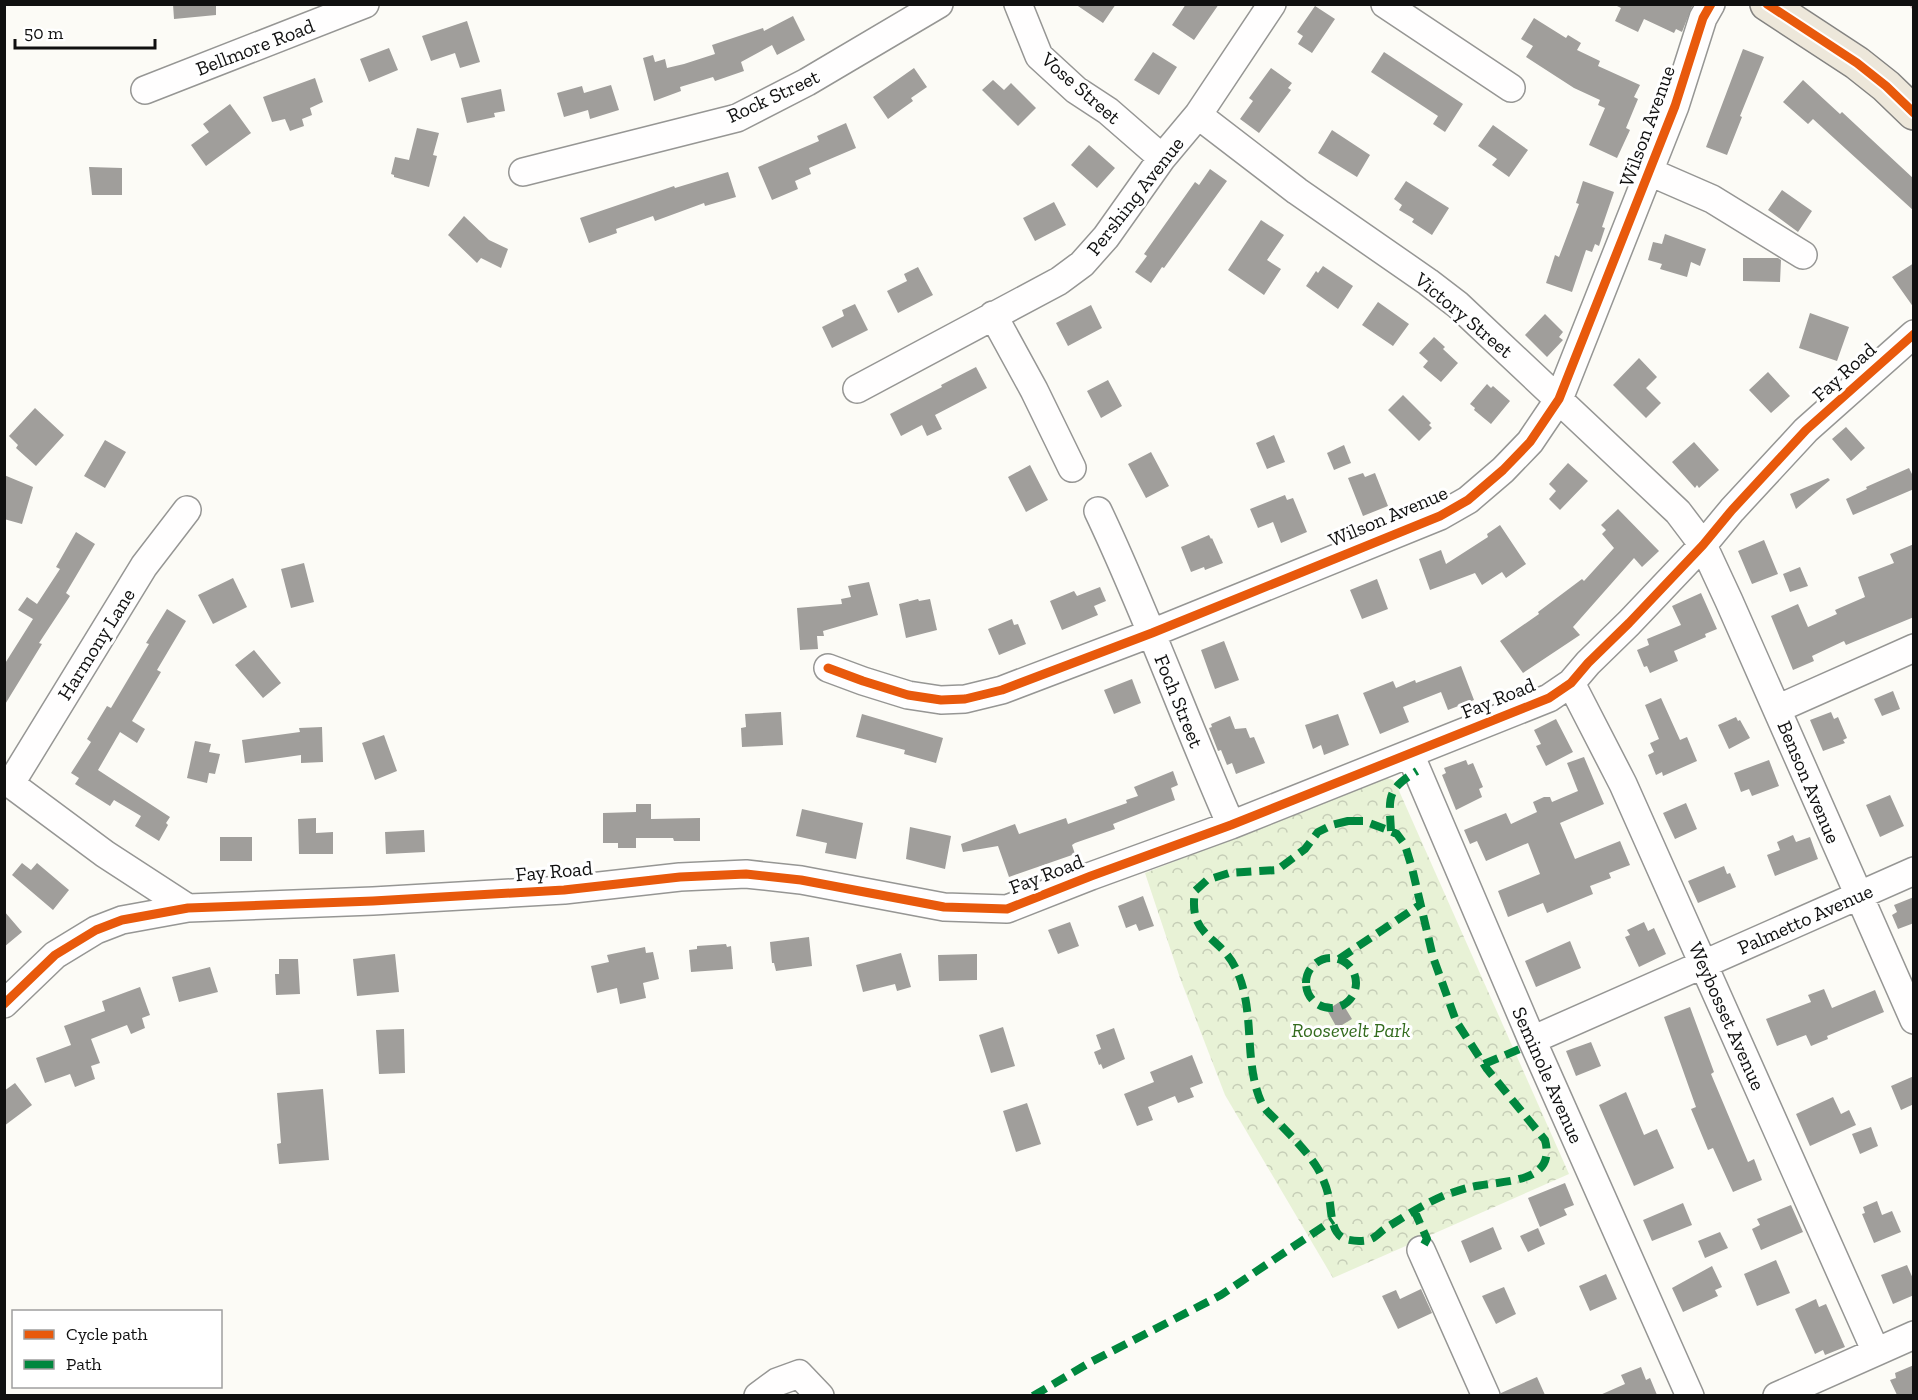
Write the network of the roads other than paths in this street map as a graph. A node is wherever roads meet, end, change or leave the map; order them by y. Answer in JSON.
{"nodes":[{"id":1,"x":365,"y":4,"type":"edge"},
{"id":2,"x":939,"y":4,"type":"edge"},
{"id":3,"x":1018,"y":4,"type":"edge"},
{"id":4,"x":1272,"y":4,"type":"edge"},
{"id":5,"x":1385,"y":4,"type":"edge"},
{"id":6,"x":1711,"y":4,"type":"edge"},
{"id":7,"x":1767,"y":4,"type":"edge"},
{"id":8,"x":1511,"y":88,"type":"dead end"},
{"id":9,"x":145,"y":90,"type":"dead end"},
{"id":10,"x":1914,"y":113,"type":"edge"},
{"id":11,"x":1198,"y":115,"type":"junction"},
{"id":12,"x":1162,"y":158,"type":"junction"},
{"id":13,"x":523,"y":172,"type":"dead end"},
{"id":14,"x":1650,"y":172,"type":"junction"},
{"id":15,"x":1803,"y":255,"type":"dead end"},
{"id":16,"x":993,"y":315,"type":"junction"},
{"id":17,"x":1914,"y":334,"type":"edge"},
{"id":18,"x":857,"y":388,"type":"dead end"},
{"id":19,"x":1559,"y":399,"type":"junction"},
{"id":20,"x":1072,"y":468,"type":"dead end"},
{"id":21,"x":187,"y":510,"type":"dead end"},
{"id":22,"x":1098,"y":511,"type":"dead end"},
{"id":23,"x":1703,"y":545,"type":"junction"},
{"id":24,"x":1152,"y":633,"type":"junction"},
{"id":25,"x":1914,"y":648,"type":"edge"},
{"id":26,"x":828,"y":668,"type":"dead end"},
{"id":27,"x":1570,"y":683,"type":"junction"},
{"id":28,"x":1777,"y":709,"type":"junction"},
{"id":29,"x":1410,"y":754,"type":"junction"},
{"id":30,"x":8,"y":781,"type":"edge"},
{"id":31,"x":1232,"y":825,"type":"junction"},
{"id":32,"x":1914,"y":871,"type":"edge"},
{"id":33,"x":1858,"y":895,"type":"junction"},
{"id":34,"x":188,"y":908,"type":"junction"},
{"id":35,"x":1704,"y":964,"type":"junction"},
{"id":36,"x":4,"y":1004,"type":"edge"},
{"id":37,"x":1914,"y":1020,"type":"edge"},
{"id":38,"x":1532,"y":1040,"type":"junction"},
{"id":39,"x":1421,"y":1250,"type":"dead end"},
{"id":40,"x":1914,"y":1335,"type":"edge"},
{"id":41,"x":1876,"y":1352,"type":"junction"},
{"id":42,"x":758,"y":1395,"type":"edge"},
{"id":43,"x":820,"y":1395,"type":"edge"},
{"id":44,"x":1486,"y":1395,"type":"edge"},
{"id":45,"x":1690,"y":1395,"type":"edge"},
{"id":46,"x":1777,"y":1395,"type":"edge"}],
"edges":[{"from":1,"to":9,"type":"street","name":"Bellmore Road"},
{"from":2,"to":13,"type":"street","name":"Rock Street"},
{"from":3,"to":12,"type":"street","name":"Vose Street"},
{"from":4,"to":11,"type":"street","name":"Pershing Avenue"},
{"from":5,"to":8,"type":"street"},
{"from":6,"to":14,"type":"street","name":"Wilson Avenue"},
{"from":7,"to":10,"type":"main road"},
{"from":11,"to":12,"type":"street","name":"Pershing Avenue"},
{"from":11,"to":19,"type":"street","name":"Victory Street"},
{"from":12,"to":16,"type":"street","name":"Pershing Avenue"},
{"from":14,"to":15,"type":"street"},
{"from":14,"to":19,"type":"street","name":"Wilson Avenue"},
{"from":16,"to":18,"type":"street","name":"Pershing Avenue"},
{"from":16,"to":20,"type":"street"},
{"from":17,"to":23,"type":"street","name":"Fay Road"},
{"from":19,"to":23,"type":"street","name":"Victory Street"},
{"from":19,"to":24,"type":"street","name":"Wilson Avenue"},
{"from":21,"to":30,"type":"street","name":"Harmony Lane"},
{"from":22,"to":24,"type":"street","name":"Foch Street"},
{"from":23,"to":27,"type":"street","name":"Fay Road"},
{"from":23,"to":28,"type":"street","name":"Benson Avenue"},
{"from":24,"to":26,"type":"street","name":"Wilson Avenue"},
{"from":24,"to":31,"type":"street","name":"Foch Street"},
{"from":25,"to":28,"type":"street"},
{"from":27,"to":29,"type":"street","name":"Fay Road"},
{"from":27,"to":35,"type":"street","name":"Weybosset Avenue"},
{"from":28,"to":33,"type":"street","name":"Benson Avenue"},
{"from":29,"to":31,"type":"street","name":"Fay Road"},
{"from":29,"to":38,"type":"street","name":"Seminole Avenue"},
{"from":30,"to":34,"type":"street"},
{"from":31,"to":34,"type":"street","name":"Fay Road"},
{"from":32,"to":33,"type":"street","name":"Palmetto Avenue"},
{"from":33,"to":35,"type":"street","name":"Palmetto Avenue"},
{"from":33,"to":37,"type":"street","name":"Benson Avenue"},
{"from":34,"to":36,"type":"street","name":"Fay Road"},
{"from":35,"to":38,"type":"street","name":"Palmetto Avenue"},
{"from":35,"to":41,"type":"street","name":"Weybosset Avenue"},
{"from":38,"to":45,"type":"street","name":"Seminole Avenue"},
{"from":39,"to":44,"type":"street"},
{"from":40,"to":41,"type":"street"},
{"from":41,"to":46,"type":"street"},
{"from":42,"to":43,"type":"street"}]}
